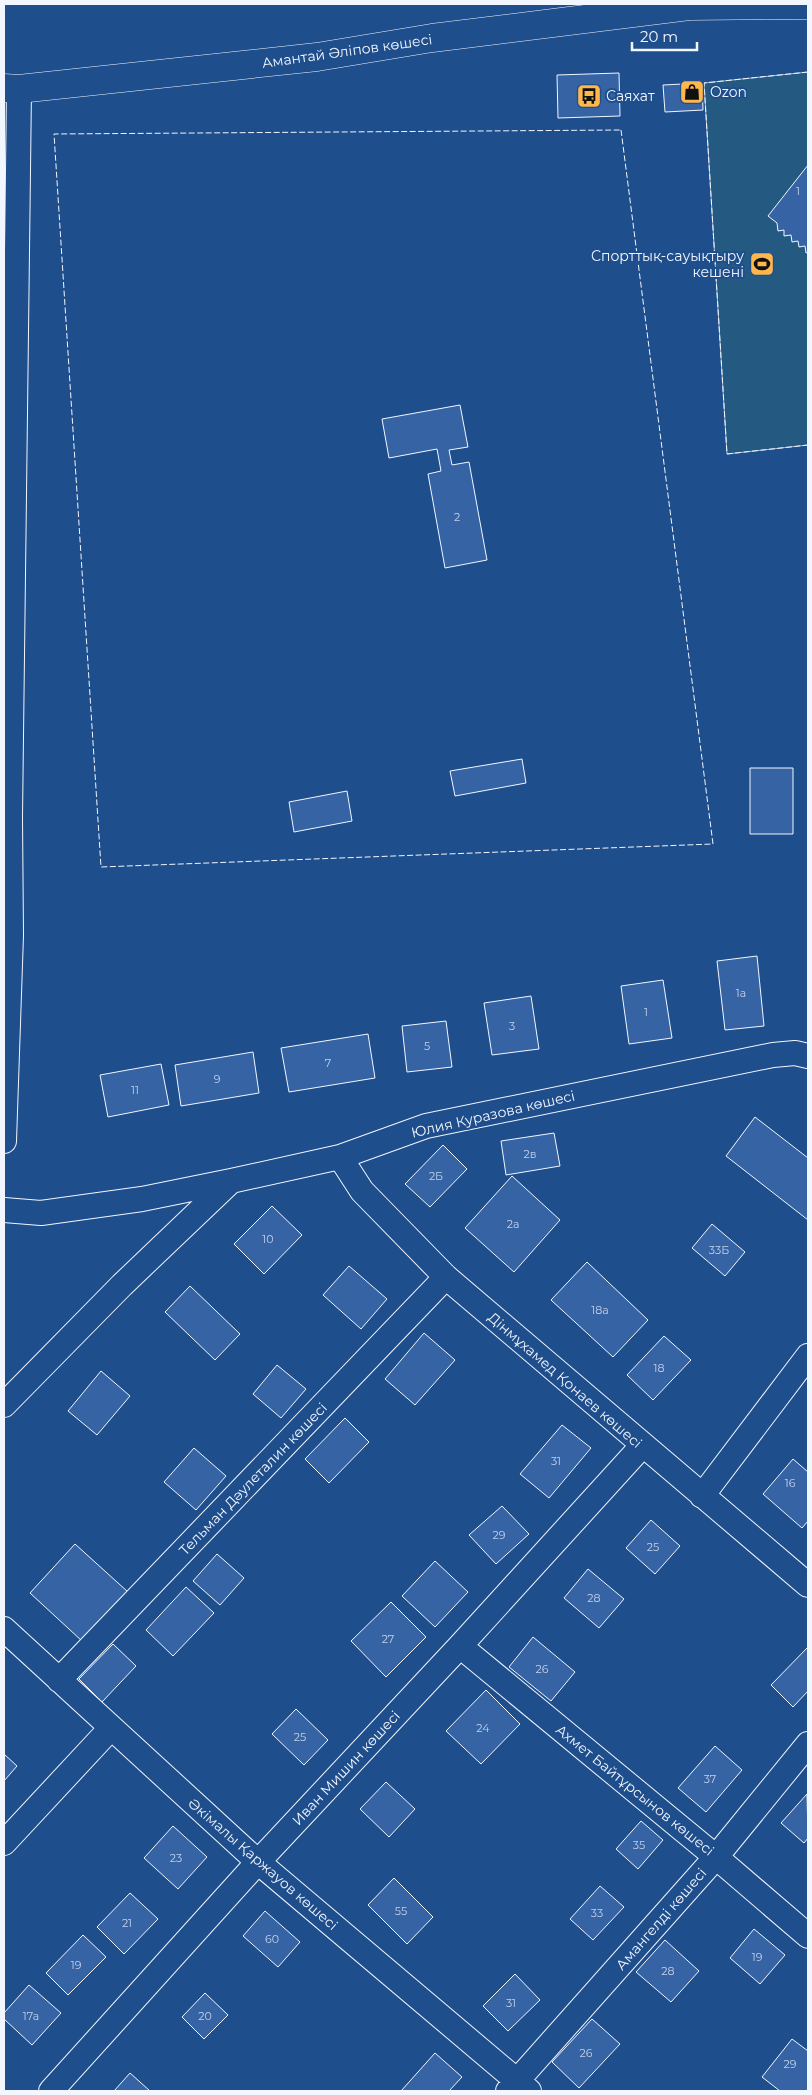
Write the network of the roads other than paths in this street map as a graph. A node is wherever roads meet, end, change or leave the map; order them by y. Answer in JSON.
{"nodes":[{"id":1,"x":693,"y":5,"type":"edge"},
{"id":2,"x":808,"y":5,"type":"edge"},
{"id":3,"x":11,"y":88,"type":"edge"},
{"id":4,"x":9,"y":635,"type":"edge"},
{"id":5,"x":7,"y":935,"type":"edge"},
{"id":6,"x":808,"y":1056,"type":"edge"},
{"id":7,"x":4,"y":1141,"type":"edge"},
{"id":8,"x":340,"y":1157,"type":"junction"},
{"id":9,"x":231,"y":1181,"type":"junction"},
{"id":10,"x":4,"y":1210,"type":"edge"},
{"id":11,"x":446,"y":1277,"type":"junction"},
{"id":12,"x":808,"y":1356,"type":"edge"},
{"id":13,"x":4,"y":1405,"type":"edge"},
{"id":14,"x":642,"y":1446,"type":"junction"},
{"id":15,"x":702,"y":1496,"type":"junction"},
{"id":16,"x":808,"y":1585,"type":"edge"},
{"id":17,"x":4,"y":1629,"type":"edge"},
{"id":18,"x":460,"y":1646,"type":"junction"},
{"id":19,"x":59,"y":1680,"type":"junction"},
{"id":20,"x":111,"y":1728,"type":"junction"},
{"id":21,"x":808,"y":1744,"type":"edge"},
{"id":22,"x":4,"y":1844,"type":"edge"},
{"id":23,"x":716,"y":1857,"type":"junction"},
{"id":24,"x":258,"y":1862,"type":"junction"},
{"id":25,"x":808,"y":1936,"type":"edge"},
{"id":26,"x":518,"y":2088,"type":"edge"},
{"id":27,"x":51,"y":2091,"type":"edge"}],
"edges":[{"from":1,"to":2,"type":"main road","name":"Амантай Әліпов көшесі"},
{"from":1,"to":3,"type":"main road","name":"Амантай Әліпов көшесі"},
{"from":3,"to":4,"type":"street"},
{"from":4,"to":5,"type":"street"},
{"from":5,"to":7,"type":"street"},
{"from":6,"to":8,"type":"street","name":"Юлия Куразова көшесі"},
{"from":8,"to":9,"type":"street","name":"Юлия Куразова көшесі"},
{"from":8,"to":11,"type":"street","name":"Дінмұхамед Қонаев көшесі"},
{"from":9,"to":10,"type":"street","name":"Юлия Куразова көшесі"},
{"from":9,"to":13,"type":"street"},
{"from":11,"to":14,"type":"street","name":"Дінмұхамед Қонаев көшесі"},
{"from":11,"to":19,"type":"street","name":"Тельман Дәулеталин көшесі"},
{"from":12,"to":15,"type":"street"},
{"from":14,"to":15,"type":"street","name":"Дінмұхамед Қонаев көшесі"},
{"from":14,"to":18,"type":"street","name":"Иван Мишин көшесі"},
{"from":15,"to":16,"type":"street","name":"Дінмұхамед Қонаев көшесі"},
{"from":17,"to":19,"type":"street","name":"Әкімалы Қаржауов көшесі"},
{"from":18,"to":23,"type":"street","name":"Ахмет Байтұрсынов көшесі"},
{"from":18,"to":24,"type":"street","name":"Иван Мишин көшесі"},
{"from":19,"to":20,"type":"street","name":"Әкімалы Қаржауов көшесі"},
{"from":20,"to":22,"type":"street"},
{"from":20,"to":24,"type":"street","name":"Әкімалы Қаржауов көшесі"},
{"from":21,"to":23,"type":"street","name":"Амангелді көшесі"},
{"from":23,"to":25,"type":"street","name":"Ахмет Байтұрсынов көшесі"},
{"from":23,"to":26,"type":"street","name":"Амангелді көшесі"},
{"from":24,"to":26,"type":"street","name":"Әкімалы Қаржауов көшесі"},
{"from":24,"to":27,"type":"street","name":"Иван Мишин көшесі"}]}
